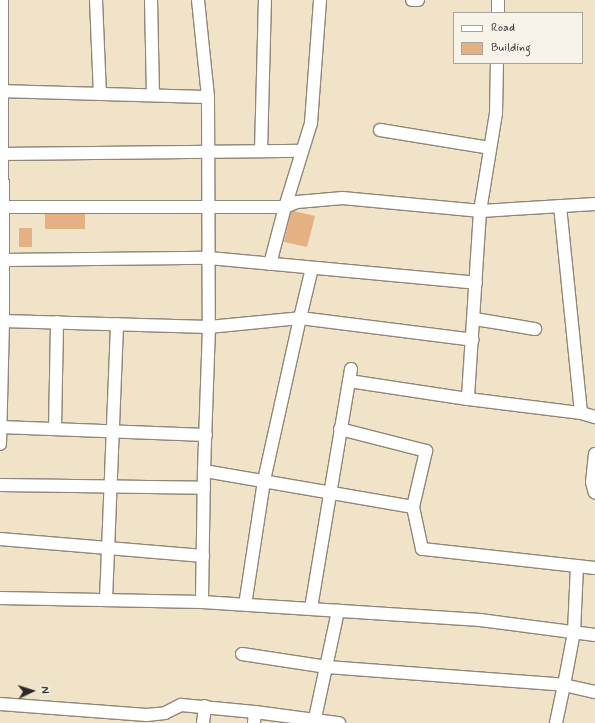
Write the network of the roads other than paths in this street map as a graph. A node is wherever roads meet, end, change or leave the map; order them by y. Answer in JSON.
{"nodes":[{"id":1,"x":2,"y":0,"type":"edge"},
{"id":2,"x":96,"y":0,"type":"edge"},
{"id":3,"x":152,"y":0,"type":"edge"},
{"id":4,"x":198,"y":0,"type":"edge"},
{"id":5,"x":265,"y":0,"type":"edge"},
{"id":6,"x":320,"y":0,"type":"edge"},
{"id":7,"x":412,"y":0,"type":"edge"},
{"id":8,"x":418,"y":0,"type":"edge"},
{"id":9,"x":498,"y":0,"type":"edge"},
{"id":10,"x":498,"y":12,"type":"edge"},
{"id":11,"x":497,"y":64,"type":"edge"},
{"id":12,"x":2,"y":91,"type":"junction"},
{"id":13,"x":100,"y":94,"type":"junction"},
{"id":14,"x":153,"y":95,"type":"junction"},
{"id":15,"x":208,"y":97,"type":"junction"},
{"id":16,"x":380,"y":130,"type":"dead end"},
{"id":17,"x":490,"y":148,"type":"junction"},
{"id":18,"x":261,"y":151,"type":"junction"},
{"id":19,"x":301,"y":151,"type":"junction"},
{"id":20,"x":208,"y":153,"type":"junction"},
{"id":21,"x":1,"y":154,"type":"edge"},
{"id":22,"x":595,"y":204,"type":"edge"},
{"id":23,"x":560,"y":206,"type":"junction"},
{"id":24,"x":1,"y":207,"type":"edge"},
{"id":25,"x":284,"y":207,"type":"junction"},
{"id":26,"x":208,"y":208,"type":"junction"},
{"id":27,"x":480,"y":211,"type":"junction"},
{"id":28,"x":209,"y":258,"type":"junction"},
{"id":29,"x":3,"y":260,"type":"junction"},
{"id":30,"x":270,"y":264,"type":"junction"},
{"id":31,"x":312,"y":268,"type":"junction"},
{"id":32,"x":476,"y":283,"type":"junction"},
{"id":33,"x":300,"y":318,"type":"junction"},
{"id":34,"x":474,"y":319,"type":"junction"},
{"id":35,"x":3,"y":321,"type":"junction"},
{"id":36,"x":57,"y":322,"type":"junction"},
{"id":37,"x":117,"y":324,"type":"junction"},
{"id":38,"x":209,"y":327,"type":"junction"},
{"id":39,"x":535,"y":329,"type":"dead end"},
{"id":40,"x":473,"y":340,"type":"junction"},
{"id":41,"x":468,"y":399,"type":"junction"},
{"id":42,"x":581,"y":413,"type":"junction"},
{"id":43,"x":595,"y":417,"type":"edge"},
{"id":44,"x":0,"y":427,"type":"edge"},
{"id":45,"x":55,"y":429,"type":"junction"},
{"id":46,"x":340,"y":429,"type":"junction"},
{"id":47,"x":113,"y":431,"type":"junction"},
{"id":48,"x":206,"y":435,"type":"junction"},
{"id":49,"x":0,"y":444,"type":"edge"},
{"id":50,"x":595,"y":454,"type":"edge"},
{"id":51,"x":204,"y":471,"type":"junction"},
{"id":52,"x":264,"y":481,"type":"junction"},
{"id":53,"x":0,"y":485,"type":"edge"},
{"id":54,"x":111,"y":488,"type":"junction"},
{"id":55,"x":204,"y":488,"type":"junction"},
{"id":56,"x":330,"y":493,"type":"junction"},
{"id":57,"x":595,"y":493,"type":"edge"},
{"id":58,"x":413,"y":507,"type":"junction"},
{"id":59,"x":0,"y":539,"type":"edge"},
{"id":60,"x":109,"y":548,"type":"junction"},
{"id":61,"x":203,"y":556,"type":"junction"},
{"id":62,"x":577,"y":566,"type":"junction"},
{"id":63,"x":595,"y":568,"type":"edge"},
{"id":64,"x":0,"y":598,"type":"edge"},
{"id":65,"x":106,"y":600,"type":"junction"},
{"id":66,"x":202,"y":602,"type":"junction"},
{"id":67,"x":245,"y":605,"type":"junction"},
{"id":68,"x":311,"y":608,"type":"junction"},
{"id":69,"x":338,"y":610,"type":"junction"},
{"id":70,"x":574,"y":632,"type":"junction"},
{"id":71,"x":595,"y":635,"type":"edge"},
{"id":72,"x":242,"y":654,"type":"dead end"},
{"id":73,"x":327,"y":667,"type":"junction"},
{"id":74,"x":564,"y":686,"type":"junction"},
{"id":75,"x":595,"y":692,"type":"edge"},
{"id":76,"x":0,"y":704,"type":"edge"},
{"id":77,"x":205,"y":706,"type":"junction"},
{"id":78,"x":254,"y":718,"type":"edge"},
{"id":79,"x":315,"y":722,"type":"edge"},
{"id":80,"x":203,"y":723,"type":"edge"},
{"id":81,"x":339,"y":723,"type":"edge"},
{"id":82,"x":556,"y":723,"type":"edge"}],
"edges":[{"from":1,"to":12,"type":"street"},
{"from":2,"to":13,"type":"street"},
{"from":3,"to":14,"type":"street"},
{"from":4,"to":15,"type":"street"},
{"from":5,"to":18,"type":"street"},
{"from":6,"to":19,"type":"street"},
{"from":7,"to":8,"type":"street"},
{"from":9,"to":10,"type":"street"},
{"from":11,"to":17,"type":"street"},
{"from":12,"to":13,"type":"street"},
{"from":12,"to":21,"type":"street"},
{"from":13,"to":14,"type":"street"},
{"from":14,"to":15,"type":"street"},
{"from":15,"to":20,"type":"street"},
{"from":16,"to":17,"type":"street"},
{"from":17,"to":27,"type":"street"},
{"from":18,"to":19,"type":"street"},
{"from":18,"to":20,"type":"street"},
{"from":19,"to":25,"type":"street"},
{"from":20,"to":21,"type":"street"},
{"from":20,"to":26,"type":"street"},
{"from":21,"to":24,"type":"street"},
{"from":22,"to":23,"type":"street"},
{"from":23,"to":27,"type":"street"},
{"from":23,"to":42,"type":"street"},
{"from":24,"to":26,"type":"street"},
{"from":24,"to":29,"type":"street"},
{"from":25,"to":26,"type":"street"},
{"from":25,"to":27,"type":"street"},
{"from":25,"to":30,"type":"street"},
{"from":26,"to":28,"type":"street"},
{"from":27,"to":32,"type":"street"},
{"from":28,"to":29,"type":"street"},
{"from":28,"to":30,"type":"street"},
{"from":28,"to":38,"type":"street"},
{"from":29,"to":35,"type":"street"},
{"from":30,"to":31,"type":"street"},
{"from":31,"to":32,"type":"street"},
{"from":31,"to":33,"type":"street"},
{"from":32,"to":34,"type":"street"},
{"from":33,"to":38,"type":"street"},
{"from":33,"to":40,"type":"street"},
{"from":33,"to":52,"type":"street"},
{"from":34,"to":39,"type":"street"},
{"from":34,"to":40,"type":"street"},
{"from":35,"to":36,"type":"street"},
{"from":35,"to":44,"type":"street"},
{"from":36,"to":37,"type":"street"},
{"from":36,"to":45,"type":"street"},
{"from":37,"to":38,"type":"street"},
{"from":37,"to":47,"type":"street"},
{"from":38,"to":48,"type":"street"},
{"from":40,"to":41,"type":"street"},
{"from":41,"to":42,"type":"street"},
{"from":41,"to":46,"type":"street"},
{"from":42,"to":43,"type":"street"},
{"from":44,"to":45,"type":"street"},
{"from":44,"to":49,"type":"street"},
{"from":45,"to":47,"type":"street"},
{"from":46,"to":56,"type":"street"},
{"from":46,"to":58,"type":"street"},
{"from":47,"to":48,"type":"street"},
{"from":47,"to":54,"type":"street"},
{"from":48,"to":51,"type":"street"},
{"from":50,"to":57,"type":"street"},
{"from":51,"to":52,"type":"street"},
{"from":51,"to":55,"type":"street"},
{"from":52,"to":56,"type":"street"},
{"from":52,"to":67,"type":"street"},
{"from":53,"to":54,"type":"street"},
{"from":54,"to":55,"type":"street"},
{"from":54,"to":60,"type":"street"},
{"from":55,"to":61,"type":"street"},
{"from":56,"to":58,"type":"street"},
{"from":56,"to":68,"type":"street"},
{"from":58,"to":62,"type":"street"},
{"from":59,"to":60,"type":"street"},
{"from":60,"to":61,"type":"street"},
{"from":60,"to":65,"type":"street"},
{"from":61,"to":66,"type":"street"},
{"from":62,"to":63,"type":"street"},
{"from":62,"to":70,"type":"street"},
{"from":64,"to":65,"type":"street"},
{"from":65,"to":66,"type":"street"},
{"from":66,"to":67,"type":"street"},
{"from":67,"to":68,"type":"street"},
{"from":68,"to":69,"type":"street"},
{"from":69,"to":70,"type":"street"},
{"from":69,"to":73,"type":"street"},
{"from":70,"to":71,"type":"street"},
{"from":70,"to":74,"type":"street"},
{"from":72,"to":73,"type":"street"},
{"from":73,"to":74,"type":"street"},
{"from":73,"to":79,"type":"street"},
{"from":74,"to":75,"type":"street"},
{"from":74,"to":82,"type":"street"},
{"from":76,"to":77,"type":"street"},
{"from":77,"to":78,"type":"street"},
{"from":77,"to":80,"type":"street"},
{"from":78,"to":79,"type":"street"},
{"from":79,"to":81,"type":"street"}]}
